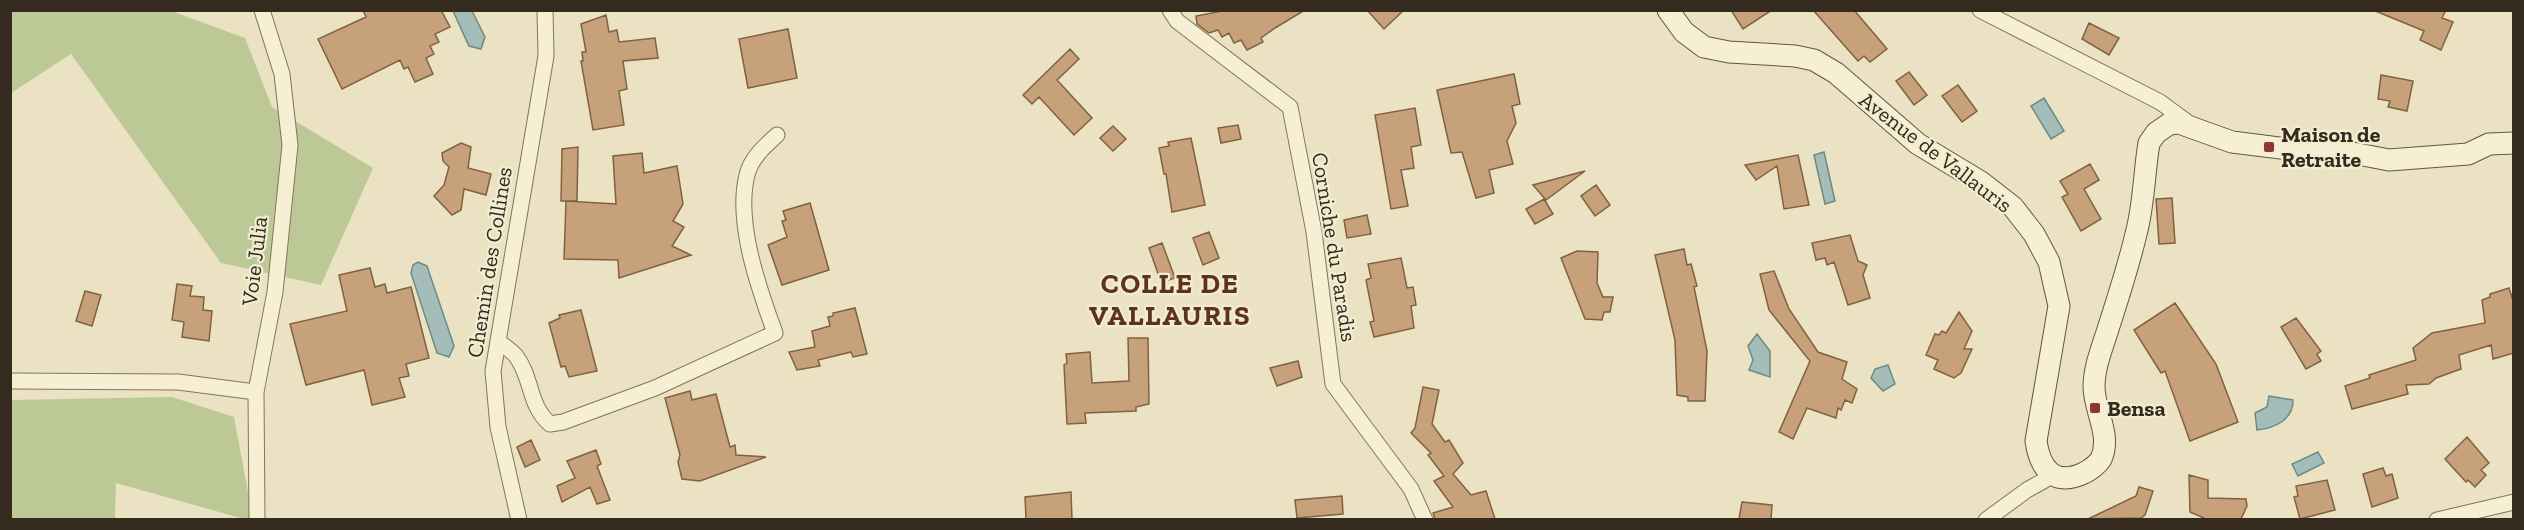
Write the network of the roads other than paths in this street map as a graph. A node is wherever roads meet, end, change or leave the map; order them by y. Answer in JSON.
{"nodes":[{"id":1,"x":262,"y":10,"type":"edge"},
{"id":2,"x":545,"y":10,"type":"edge"},
{"id":3,"x":1170,"y":10,"type":"edge"},
{"id":4,"x":1668,"y":10,"type":"edge"},
{"id":5,"x":1980,"y":10,"type":"edge"},
{"id":6,"x":2192,"y":126,"type":"junction"},
{"id":7,"x":777,"y":135,"type":"dead end"},
{"id":8,"x":2514,"y":143,"type":"edge"},
{"id":9,"x":498,"y":341,"type":"junction"},
{"id":10,"x":10,"y":381,"type":"edge"},
{"id":11,"x":256,"y":392,"type":"junction"},
{"id":12,"x":2052,"y":476,"type":"junction"},
{"id":13,"x":2514,"y":502,"type":"edge"},
{"id":14,"x":257,"y":519,"type":"edge"},
{"id":15,"x":519,"y":519,"type":"edge"},
{"id":16,"x":1425,"y":519,"type":"edge"},
{"id":17,"x":1986,"y":519,"type":"edge"},
{"id":18,"x":2437,"y":519,"type":"edge"}],
"edges":[{"from":1,"to":11,"type":"street","name":"Voie Julia"},
{"from":2,"to":9,"type":"street","name":"Chemin des Collines"},
{"from":3,"to":16,"type":"street","name":"Corniche du Paradis"},
{"from":4,"to":12,"type":"main road","name":"Avenue de Vallauris"},
{"from":5,"to":6,"type":"street"},
{"from":6,"to":8,"type":"main road"},
{"from":6,"to":12,"type":"main road"},
{"from":7,"to":9,"type":"street"},
{"from":9,"to":15,"type":"street","name":"Chemin des Collines"},
{"from":10,"to":11,"type":"street"},
{"from":11,"to":14,"type":"street","name":"Voie Julia"},
{"from":12,"to":17,"type":"street"},
{"from":13,"to":18,"type":"street"}]}
